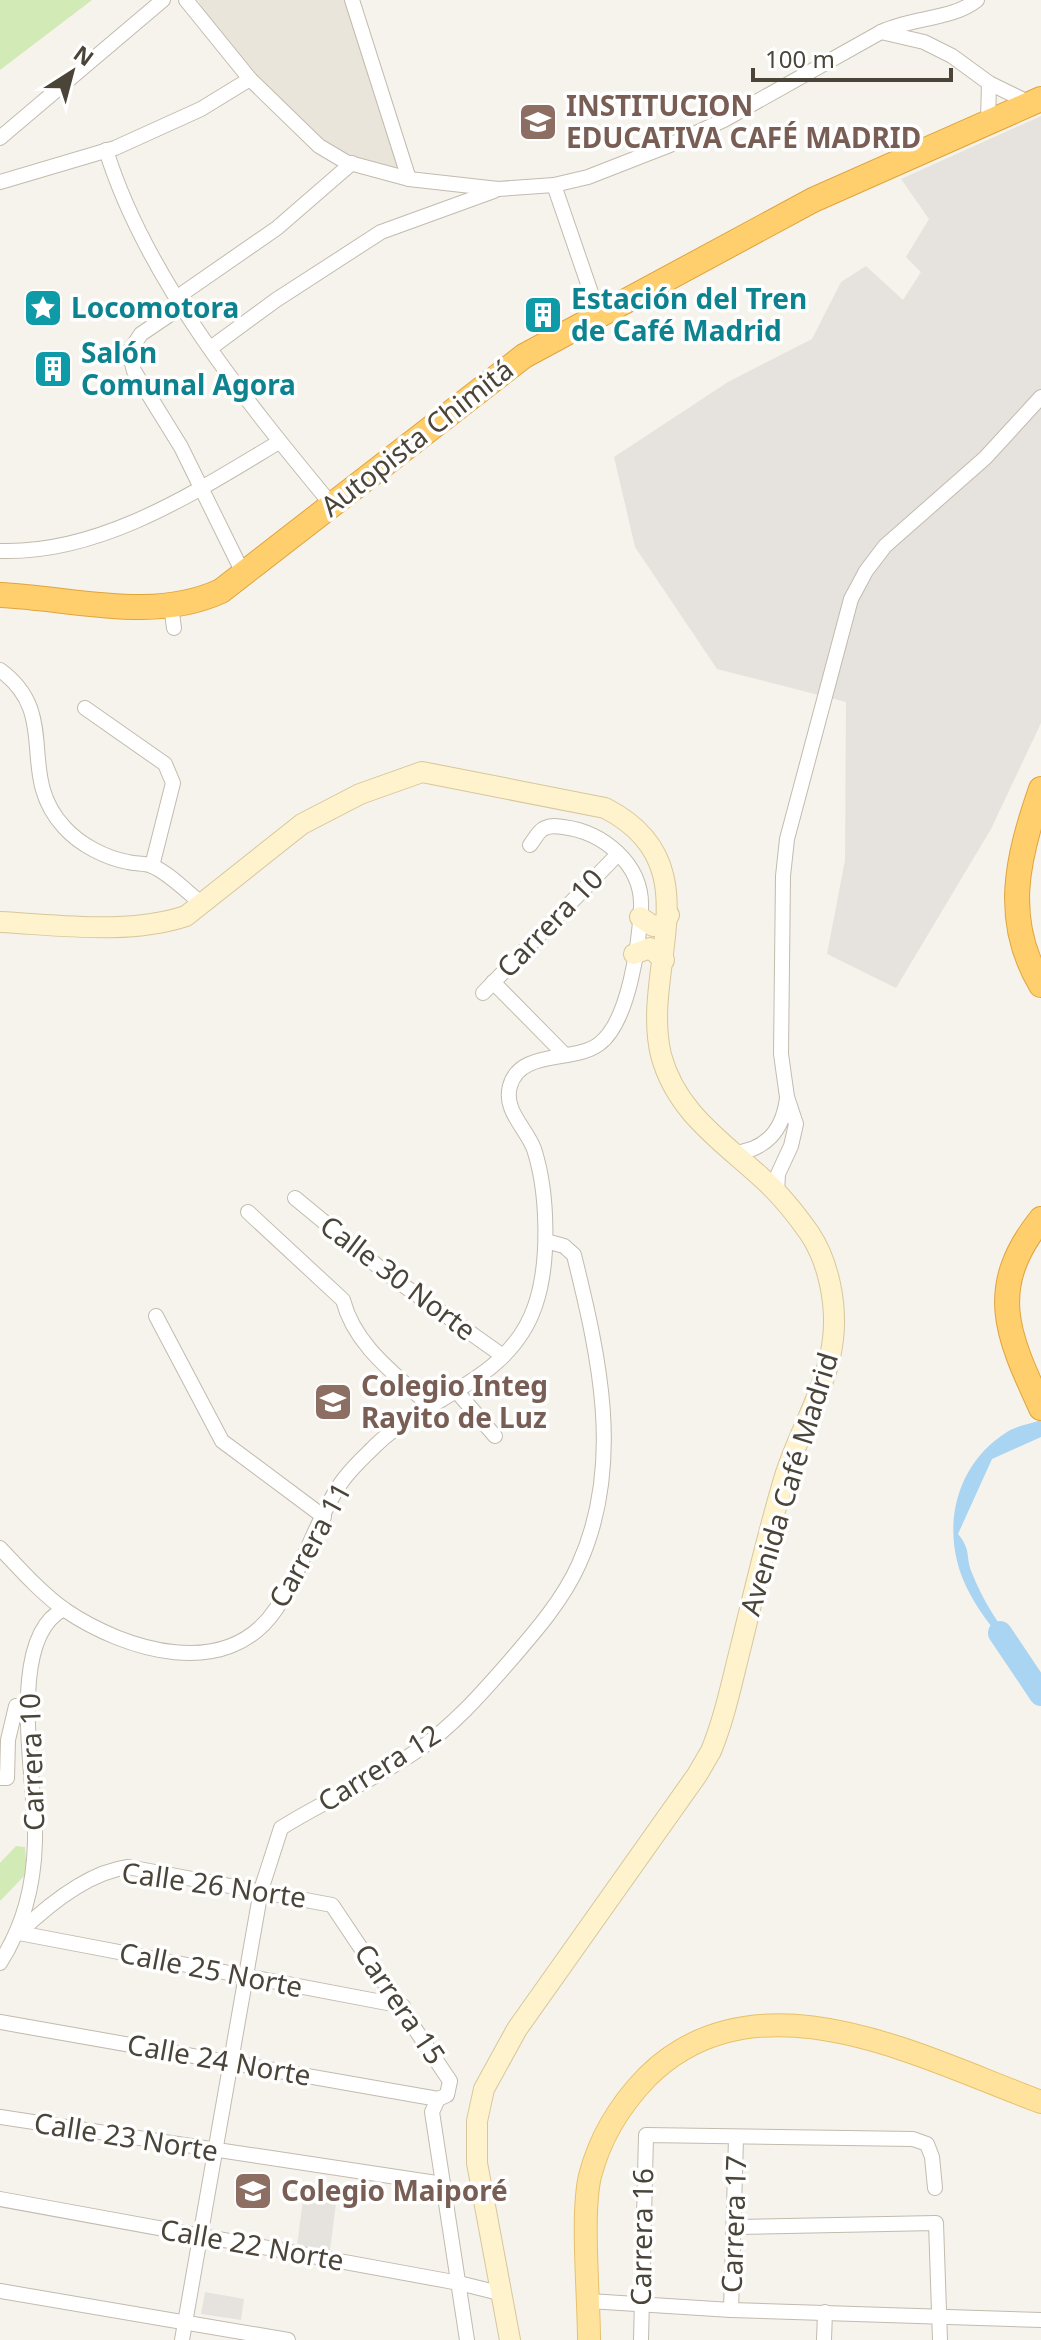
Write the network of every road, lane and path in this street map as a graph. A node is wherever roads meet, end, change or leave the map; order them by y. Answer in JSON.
{"nodes":[{"id":1,"x":163,"y":0,"type":"edge"},
{"id":2,"x":186,"y":0,"type":"edge"},
{"id":3,"x":352,"y":0,"type":"edge"},
{"id":4,"x":977,"y":0,"type":"edge"},
{"id":5,"x":881,"y":32,"type":"junction"},
{"id":6,"x":250,"y":79,"type":"junction"},
{"id":7,"x":989,"y":83,"type":"junction"},
{"id":8,"x":1038,"y":104,"type":"edge"},
{"id":9,"x":988,"y":122,"type":"junction"},
{"id":10,"x":0,"y":138,"type":"edge"},
{"id":11,"x":106,"y":150,"type":"junction"},
{"id":12,"x":352,"y":163,"type":"junction"},
{"id":13,"x":409,"y":179,"type":"junction"},
{"id":14,"x":0,"y":182,"type":"edge"},
{"id":15,"x":554,"y":185,"type":"junction"},
{"id":16,"x":498,"y":189,"type":"junction"},
{"id":17,"x":179,"y":302,"type":"junction"},
{"id":18,"x":598,"y":313,"type":"junction"},
{"id":19,"x":212,"y":347,"type":"junction"},
{"id":20,"x":1041,"y":397,"type":"edge"},
{"id":21,"x":279,"y":442,"type":"junction"},
{"id":22,"x":201,"y":489,"type":"junction"},
{"id":23,"x":331,"y":504,"type":"junction"},
{"id":24,"x":0,"y":551,"type":"edge"},
{"id":25,"x":244,"y":575,"type":"junction"},
{"id":26,"x":0,"y":595,"type":"edge"},
{"id":27,"x":0,"y":670,"type":"edge"},
{"id":28,"x":85,"y":708,"type":"dead end"},
{"id":29,"x":1041,"y":789,"type":"edge"},
{"id":30,"x":530,"y":845,"type":"dead end"},
{"id":31,"x":618,"y":854,"type":"junction"},
{"id":32,"x":152,"y":866,"type":"junction"},
{"id":33,"x":201,"y":903,"type":"junction"},
{"id":34,"x":669,"y":915,"type":"junction"},
{"id":35,"x":640,"y":917,"type":"junction"},
{"id":36,"x":0,"y":922,"type":"edge"},
{"id":37,"x":634,"y":954,"type":"junction"},
{"id":38,"x":664,"y":960,"type":"junction"},
{"id":39,"x":1041,"y":985,"type":"edge"},
{"id":40,"x":565,"y":1055,"type":"junction"},
{"id":41,"x":787,"y":1097,"type":"junction"},
{"id":42,"x":732,"y":1153,"type":"junction"},
{"id":43,"x":777,"y":1193,"type":"junction"},
{"id":44,"x":295,"y":1198,"type":"dead end"},
{"id":45,"x":248,"y":1212,"type":"dead end"},
{"id":46,"x":1041,"y":1219,"type":"edge"},
{"id":47,"x":546,"y":1241,"type":"junction"},
{"id":48,"x":156,"y":1316,"type":"dead end"},
{"id":49,"x":503,"y":1356,"type":"junction"},
{"id":50,"x":458,"y":1393,"type":"junction"},
{"id":51,"x":431,"y":1407,"type":"junction"},
{"id":52,"x":1041,"y":1408,"type":"edge"},
{"id":53,"x":495,"y":1436,"type":"dead end"},
{"id":54,"x":324,"y":1517,"type":"junction"},
{"id":55,"x":0,"y":1548,"type":"edge"},
{"id":56,"x":64,"y":1609,"type":"junction"},
{"id":57,"x":0,"y":1700,"type":"edge"},
{"id":58,"x":22,"y":1708,"type":"junction"},
{"id":59,"x":0,"y":1778,"type":"edge"},
{"id":60,"x":261,"y":1890,"type":"junction"},
{"id":61,"x":332,"y":1905,"type":"joint"},
{"id":62,"x":19,"y":1933,"type":"junction"},
{"id":63,"x":0,"y":1963,"type":"edge"},
{"id":64,"x":246,"y":1977,"type":"junction"},
{"id":65,"x":403,"y":2006,"type":"junction"},
{"id":66,"x":0,"y":2022,"type":"edge"},
{"id":67,"x":231,"y":2063,"type":"junction"},
{"id":68,"x":438,"y":2099,"type":"junction"},
{"id":69,"x":1041,"y":2102,"type":"edge"},
{"id":70,"x":0,"y":2117,"type":"edge"},
{"id":71,"x":736,"y":2138,"type":"junction"},
{"id":72,"x":215,"y":2152,"type":"junction"},
{"id":73,"x":443,"y":2184,"type":"junction"},
{"id":74,"x":935,"y":2188,"type":"dead end"},
{"id":75,"x":0,"y":2199,"type":"edge"},
{"id":76,"x":735,"y":2227,"type":"junction"},
{"id":77,"x":201,"y":2236,"type":"junction"},
{"id":78,"x":459,"y":2283,"type":"junction"},
{"id":79,"x":0,"y":2291,"type":"edge"},
{"id":80,"x":503,"y":2294,"type":"junction"},
{"id":81,"x":589,"y":2301,"type":"junction"},
{"id":82,"x":641,"y":2306,"type":"junction"},
{"id":83,"x":731,"y":2310,"type":"junction"},
{"id":84,"x":825,"y":2312,"type":"junction"},
{"id":85,"x":937,"y":2317,"type":"junction"},
{"id":86,"x":1041,"y":2320,"type":"edge"},
{"id":87,"x":185,"y":2322,"type":"junction"},
{"id":88,"x":182,"y":2340,"type":"edge"},
{"id":89,"x":288,"y":2340,"type":"edge"},
{"id":90,"x":467,"y":2340,"type":"edge"},
{"id":91,"x":510,"y":2340,"type":"edge"},
{"id":92,"x":589,"y":2340,"type":"edge"},
{"id":93,"x":641,"y":2340,"type":"edge"},
{"id":94,"x":824,"y":2340,"type":"edge"},
{"id":95,"x":940,"y":2340,"type":"edge"}],
"edges":[{"from":1,"to":10,"type":"street"},
{"from":2,"to":6,"type":"street"},
{"from":3,"to":13,"type":"street"},
{"from":4,"to":5,"type":"street"},
{"from":5,"to":7,"type":"street"},
{"from":5,"to":15,"type":"street"},
{"from":6,"to":11,"type":"street"},
{"from":6,"to":12,"type":"street"},
{"from":7,"to":8,"type":"street"},
{"from":7,"to":9,"type":"street"},
{"from":8,"to":9,"type":"highway","name":"Autopista Chimitá"},
{"from":9,"to":18,"type":"highway","name":"Autopista Chimitá"},
{"from":11,"to":14,"type":"street"},
{"from":11,"to":17,"type":"street"},
{"from":12,"to":13,"type":"street"},
{"from":12,"to":17,"type":"street"},
{"from":13,"to":16,"type":"street"},
{"from":15,"to":16,"type":"street"},
{"from":15,"to":18,"type":"street"},
{"from":16,"to":19,"type":"street"},
{"from":17,"to":19,"type":"street"},
{"from":17,"to":22,"type":"street"},
{"from":18,"to":23,"type":"highway","name":"Autopista Chimitá"},
{"from":19,"to":21,"type":"street"},
{"from":20,"to":41,"type":"street"},
{"from":21,"to":22,"type":"street"},
{"from":21,"to":23,"type":"street"},
{"from":22,"to":24,"type":"street"},
{"from":22,"to":25,"type":"street"},
{"from":23,"to":25,"type":"highway","name":"Autopista Chimitá"},
{"from":25,"to":26,"type":"highway","name":"Autopista Chimitá"},
{"from":27,"to":32,"type":"street"},
{"from":28,"to":32,"type":"street"},
{"from":29,"to":39,"type":"highway"},
{"from":30,"to":31,"type":"street","name":"Carrera 11"},
{"from":31,"to":35,"type":"street","name":"Carrera 11"},
{"from":31,"to":40,"type":"street","name":"Carrera 10"},
{"from":32,"to":33,"type":"street"},
{"from":33,"to":34,"type":"street","name":"Avenida Café Madrid"},
{"from":33,"to":36,"type":"street","name":"Avenida Café Madrid"},
{"from":34,"to":35,"type":"street"},
{"from":34,"to":38,"type":"street","name":"Avenida Café Madrid"},
{"from":35,"to":37,"type":"street","name":"Carrera 11"},
{"from":37,"to":38,"type":"street"},
{"from":37,"to":40,"type":"street","name":"Carrera 11"},
{"from":38,"to":42,"type":"street","name":"Avenida Café Madrid"},
{"from":40,"to":47,"type":"street","name":"Carrera 11"},
{"from":41,"to":42,"type":"street"},
{"from":41,"to":43,"type":"street"},
{"from":42,"to":43,"type":"street","name":"Avenida Café Madrid"},
{"from":43,"to":80,"type":"street","name":"Avenida Café Madrid"},
{"from":44,"to":49,"type":"street","name":"Calle 30 Norte"},
{"from":45,"to":51,"type":"street"},
{"from":46,"to":52,"type":"highway"},
{"from":47,"to":49,"type":"street","name":"Carrera 11"},
{"from":47,"to":60,"type":"street","name":"Carrera 12"},
{"from":48,"to":54,"type":"street"},
{"from":49,"to":50,"type":"street","name":"Carrera 11"},
{"from":50,"to":51,"type":"street","name":"Carrera 11"},
{"from":50,"to":53,"type":"street"},
{"from":51,"to":54,"type":"street","name":"Carrera 11"},
{"from":54,"to":56,"type":"street","name":"Carrera 11"},
{"from":55,"to":56,"type":"street"},
{"from":56,"to":58,"type":"street","name":"Carrera 10"},
{"from":57,"to":58,"type":"street"},
{"from":58,"to":59,"type":"street"},
{"from":58,"to":62,"type":"street","name":"Carrera 10"},
{"from":60,"to":61,"type":"street","name":"Calle 26 Norte"},
{"from":60,"to":62,"type":"street","name":"Calle 26 Norte"},
{"from":60,"to":64,"type":"street","name":"Carrera 12"},
{"from":61,"to":65,"type":"street","name":"Carrera 15"},
{"from":62,"to":63,"type":"street","name":"Carrera 10"},
{"from":62,"to":64,"type":"street","name":"Calle 25 Norte"},
{"from":64,"to":65,"type":"street","name":"Calle 25 Norte"},
{"from":64,"to":67,"type":"street","name":"Carrera 12"},
{"from":65,"to":68,"type":"street","name":"Carrera 15"},
{"from":66,"to":67,"type":"street","name":"Calle 24 Norte"},
{"from":67,"to":68,"type":"street","name":"Calle 24 Norte"},
{"from":67,"to":72,"type":"street","name":"Carrera 12"},
{"from":68,"to":73,"type":"street","name":"Carrera 15"},
{"from":69,"to":81,"type":"main road"},
{"from":70,"to":72,"type":"street","name":"Calle 23 Norte"},
{"from":71,"to":74,"type":"street"},
{"from":71,"to":76,"type":"street","name":"Carrera 17"},
{"from":71,"to":82,"type":"street","name":"Carrera 16"},
{"from":72,"to":73,"type":"street","name":"Calle 23 Norte"},
{"from":72,"to":77,"type":"street","name":"Carrera 12"},
{"from":73,"to":78,"type":"street","name":"Carrera 15"},
{"from":75,"to":77,"type":"street","name":"Calle 22 Norte"},
{"from":76,"to":83,"type":"street","name":"Carrera 17"},
{"from":76,"to":85,"type":"street"},
{"from":77,"to":78,"type":"street","name":"Calle 22 Norte"},
{"from":77,"to":87,"type":"street","name":"Carrera 12"},
{"from":78,"to":80,"type":"street","name":"Calle 22 Norte"},
{"from":78,"to":90,"type":"street","name":"Carrera 15"},
{"from":79,"to":87,"type":"street"},
{"from":80,"to":91,"type":"street","name":"Avenida Café Madrid"},
{"from":81,"to":82,"type":"street"},
{"from":81,"to":92,"type":"main road"},
{"from":82,"to":83,"type":"street"},
{"from":82,"to":93,"type":"street","name":"Carrera 16"},
{"from":83,"to":84,"type":"street"},
{"from":84,"to":85,"type":"street"},
{"from":84,"to":94,"type":"street"},
{"from":85,"to":86,"type":"street"},
{"from":85,"to":95,"type":"street"},
{"from":87,"to":88,"type":"street","name":"Carrera 12"},
{"from":87,"to":89,"type":"street"}]}
